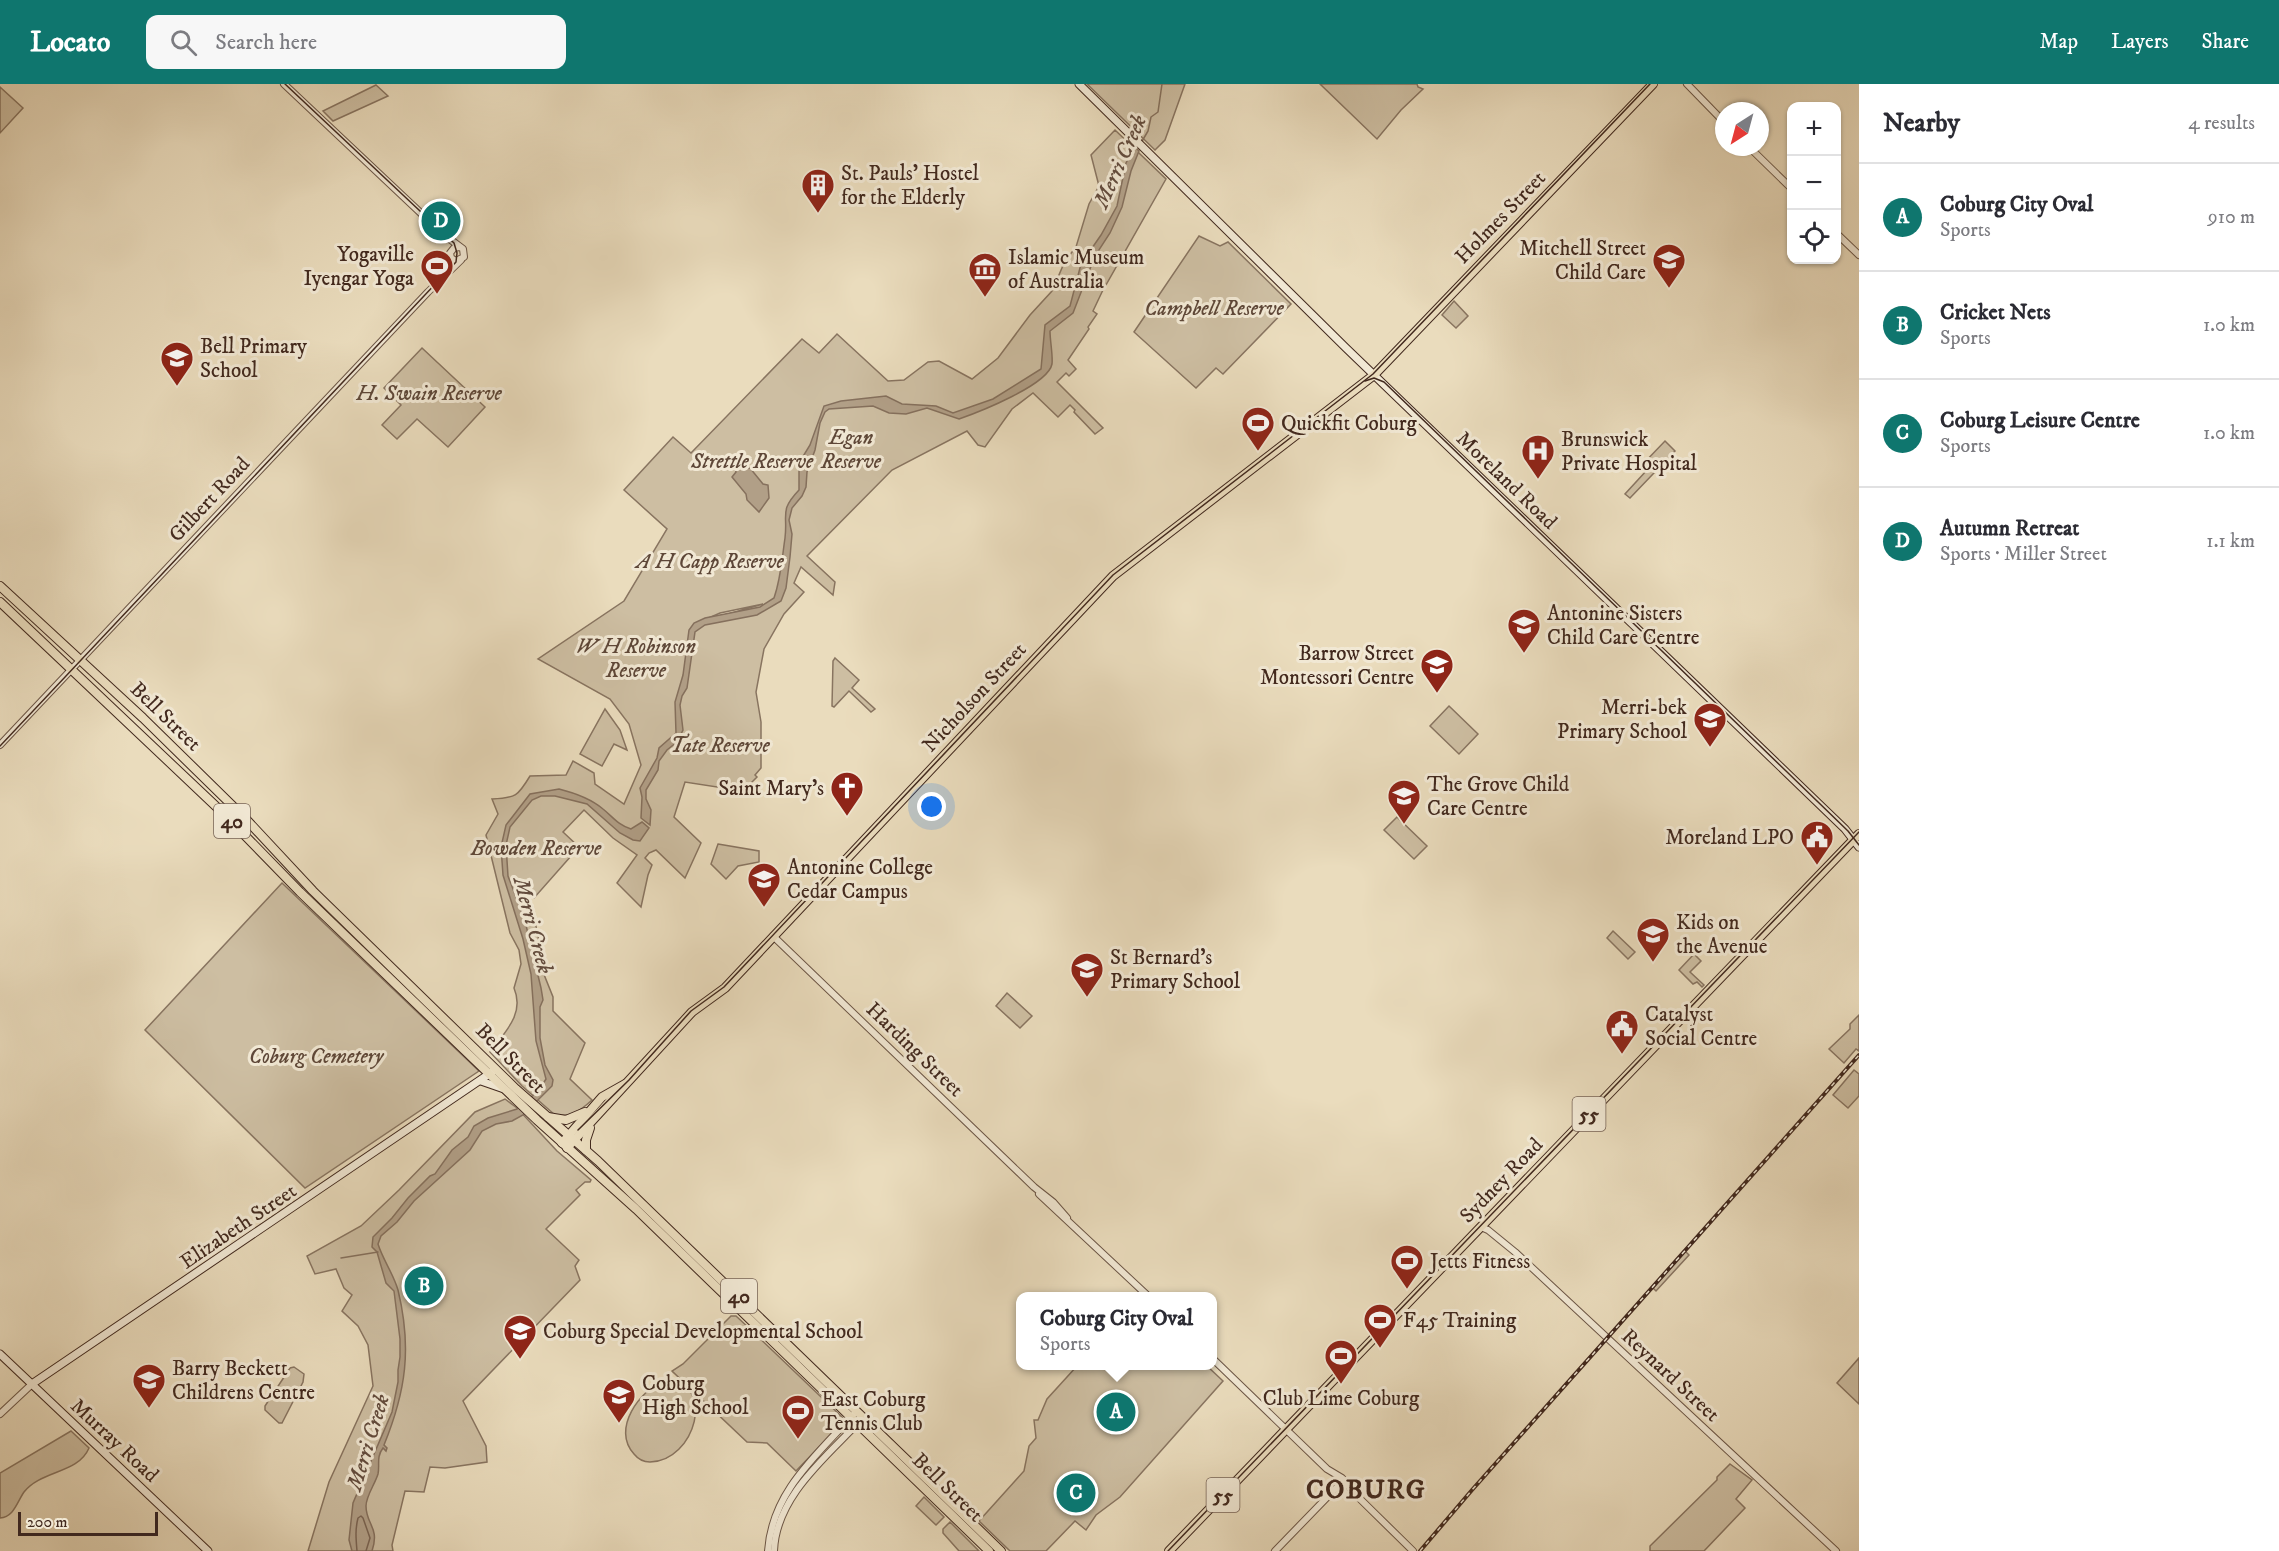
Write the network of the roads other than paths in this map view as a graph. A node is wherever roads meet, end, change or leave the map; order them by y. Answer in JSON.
{"nodes":[{"id":1,"x":284,"y":84,"type":"edge"},
{"id":2,"x":1079,"y":84,"type":"edge"},
{"id":3,"x":1653,"y":84,"type":"edge"},
{"id":4,"x":1681,"y":84,"type":"edge"},
{"id":5,"x":1687,"y":84,"type":"edge"},
{"id":6,"x":1692,"y":92,"type":"junction"},
{"id":7,"x":1715,"y":114,"type":"edge"},
{"id":8,"x":1758,"y":156,"type":"edge"},
{"id":9,"x":1787,"y":185,"type":"edge"},
{"id":10,"x":443,"y":234,"type":"junction"},
{"id":11,"x":1841,"y":238,"type":"edge"},
{"id":12,"x":459,"y":247,"type":"junction"},
{"id":13,"x":450,"y":253,"type":"junction"},
{"id":14,"x":1859,"y":255,"type":"edge"},
{"id":15,"x":461,"y":260,"type":"junction"},
{"id":16,"x":443,"y":276,"type":"junction"},
{"id":17,"x":1374,"y":375,"type":"junction"},
{"id":18,"x":0,"y":586,"type":"edge"},
{"id":19,"x":0,"y":602,"type":"edge"},
{"id":20,"x":80,"y":659,"type":"junction"},
{"id":21,"x":71,"y":669,"type":"junction"},
{"id":22,"x":0,"y":745,"type":"edge"},
{"id":23,"x":1856,"y":837,"type":"edge"},
{"id":24,"x":273,"y":847,"type":"junction"},
{"id":25,"x":1859,"y":847,"type":"edge"},
{"id":26,"x":267,"y":859,"type":"junction"},
{"id":27,"x":773,"y":936,"type":"junction"},
{"id":28,"x":493,"y":1071,"type":"junction"},
{"id":29,"x":631,"y":1079,"type":"junction"},
{"id":30,"x":481,"y":1081,"type":"junction"},
{"id":31,"x":506,"y":1089,"type":"junction"},
{"id":32,"x":522,"y":1100,"type":"junction"},
{"id":33,"x":589,"y":1111,"type":"junction"},
{"id":34,"x":541,"y":1116,"type":"junction"},
{"id":35,"x":591,"y":1123,"type":"junction"},
{"id":36,"x":571,"y":1138,"type":"junction"},
{"id":37,"x":564,"y":1145,"type":"junction"},
{"id":38,"x":586,"y":1150,"type":"junction"},
{"id":39,"x":598,"y":1161,"type":"junction"},
{"id":40,"x":592,"y":1169,"type":"junction"},
{"id":41,"x":1481,"y":1227,"type":"junction"},
{"id":42,"x":1144,"y":1292,"type":"edge"},
{"id":43,"x":0,"y":1354,"type":"edge"},
{"id":44,"x":1217,"y":1363,"type":"edge"},
{"id":45,"x":32,"y":1384,"type":"junction"},
{"id":46,"x":0,"y":1414,"type":"edge"},
{"id":47,"x":861,"y":1414,"type":"junction"},
{"id":48,"x":854,"y":1421,"type":"junction"},
{"id":49,"x":1286,"y":1429,"type":"junction"},
{"id":50,"x":1339,"y":1482,"type":"junction"},
{"id":51,"x":1405,"y":1542,"type":"junction"},
{"id":52,"x":771,"y":1548,"type":"edge"},
{"id":53,"x":208,"y":1551,"type":"edge"},
{"id":54,"x":988,"y":1551,"type":"edge"},
{"id":55,"x":1001,"y":1551,"type":"edge"},
{"id":56,"x":1169,"y":1551,"type":"edge"},
{"id":57,"x":1275,"y":1551,"type":"edge"},
{"id":58,"x":1413,"y":1551,"type":"edge"},
{"id":59,"x":1418,"y":1551,"type":"edge"},
{"id":60,"x":1836,"y":1551,"type":"edge"}],
"edges":[{"from":1,"to":10,"type":"street"},
{"from":2,"to":17,"type":"main road","name":"Moreland Road"},
{"from":3,"to":17,"type":"main road","name":"Holmes Street"},
{"from":4,"to":6,"type":"street"},
{"from":5,"to":6,"type":"street"},
{"from":6,"to":7,"type":"street"},
{"from":8,"to":9,"type":"street"},
{"from":10,"to":12,"type":"street"},
{"from":10,"to":13,"type":"street"},
{"from":11,"to":14,"type":"street"},
{"from":12,"to":13,"type":"street"},
{"from":12,"to":15,"type":"street"},
{"from":13,"to":15,"type":"street"},
{"from":13,"to":16,"type":"street","name":"Gilbert Road"},
{"from":15,"to":16,"type":"street","name":"Gilbert Road"},
{"from":16,"to":20,"type":"street","name":"Gilbert Road"},
{"from":17,"to":23,"type":"main road","name":"Moreland Road"},
{"from":17,"to":27,"type":"main road","name":"Nicholson Street"},
{"from":18,"to":20,"type":"main road","name":"Bell Street","number":"40"},
{"from":19,"to":21,"type":"main road","name":"Bell Street","number":"40"},
{"from":20,"to":21,"type":"street","name":"Gilbert Road"},
{"from":20,"to":24,"type":"main road","name":"Bell Street","number":"40"},
{"from":21,"to":22,"type":"street","name":"Gilbert Road"},
{"from":21,"to":26,"type":"main road","name":"Bell Street","number":"40"},
{"from":23,"to":25,"type":"main road","name":"Moreland Road"},
{"from":23,"to":41,"type":"main road","name":"Sydney Road","number":"55"},
{"from":24,"to":26,"type":"main road"},
{"from":24,"to":28,"type":"main road","name":"Bell Street","number":"40"},
{"from":26,"to":28,"type":"main road","name":"Bell Street","number":"40"},
{"from":27,"to":29,"type":"main road","name":"Nicholson Street"},
{"from":27,"to":42,"type":"street","name":"Harding Street"},
{"from":28,"to":30,"type":"main road","name":"Elizabeth Street"},
{"from":28,"to":31,"type":"main road","name":"Bell Street","number":"40"},
{"from":28,"to":32,"type":"main road","name":"Bell Street","number":"40"},
{"from":29,"to":33,"type":"main road","name":"Nicholson Street"},
{"from":29,"to":35,"type":"main road","name":"Nicholson Street"},
{"from":30,"to":31,"type":"main road"},
{"from":30,"to":45,"type":"main road","name":"Elizabeth Street"},
{"from":31,"to":32,"type":"main road","name":"Bell Street","number":"40"},
{"from":32,"to":34,"type":"main road","name":"Bell Street","number":"40"},
{"from":33,"to":34,"type":"main road"},
{"from":33,"to":36,"type":"main road","name":"Nicholson Street"},
{"from":34,"to":36,"type":"main road","name":"Bell Street","number":"40"},
{"from":34,"to":37,"type":"main road","name":"Bell Street","number":"40"},
{"from":35,"to":36,"type":"main road","name":"Nicholson Street"},
{"from":35,"to":38,"type":"main road"},
{"from":36,"to":37,"type":"main road","name":"Nicholson Street"},
{"from":36,"to":38,"type":"main road","name":"Bell Street","number":"40"},
{"from":37,"to":40,"type":"main road","name":"Bell Street","number":"40"},
{"from":38,"to":39,"type":"main road","name":"Bell Street","number":"40"},
{"from":39,"to":40,"type":"main road"},
{"from":39,"to":47,"type":"main road","name":"Bell Street","number":"40"},
{"from":40,"to":48,"type":"main road","name":"Bell Street","number":"40"},
{"from":41,"to":49,"type":"main road","name":"Sydney Road","number":"55"},
{"from":41,"to":60,"type":"street","name":"Reynard Street"},
{"from":43,"to":45,"type":"main road","name":"Murray Road"},
{"from":44,"to":49,"type":"street"},
{"from":45,"to":46,"type":"street","name":"Elizabeth Street"},
{"from":45,"to":53,"type":"main road","name":"Murray Road"},
{"from":47,"to":48,"type":"street"},
{"from":47,"to":55,"type":"main road","name":"Bell Street","number":"40"},
{"from":48,"to":52,"type":"street"},
{"from":48,"to":54,"type":"main road","name":"Bell Street","number":"40"},
{"from":49,"to":50,"type":"street"},
{"from":49,"to":56,"type":"main road","name":"Sydney Road","number":"55"},
{"from":50,"to":51,"type":"street"},
{"from":50,"to":57,"type":"street"},
{"from":51,"to":58,"type":"street"},
{"from":51,"to":59,"type":"street"}]}
